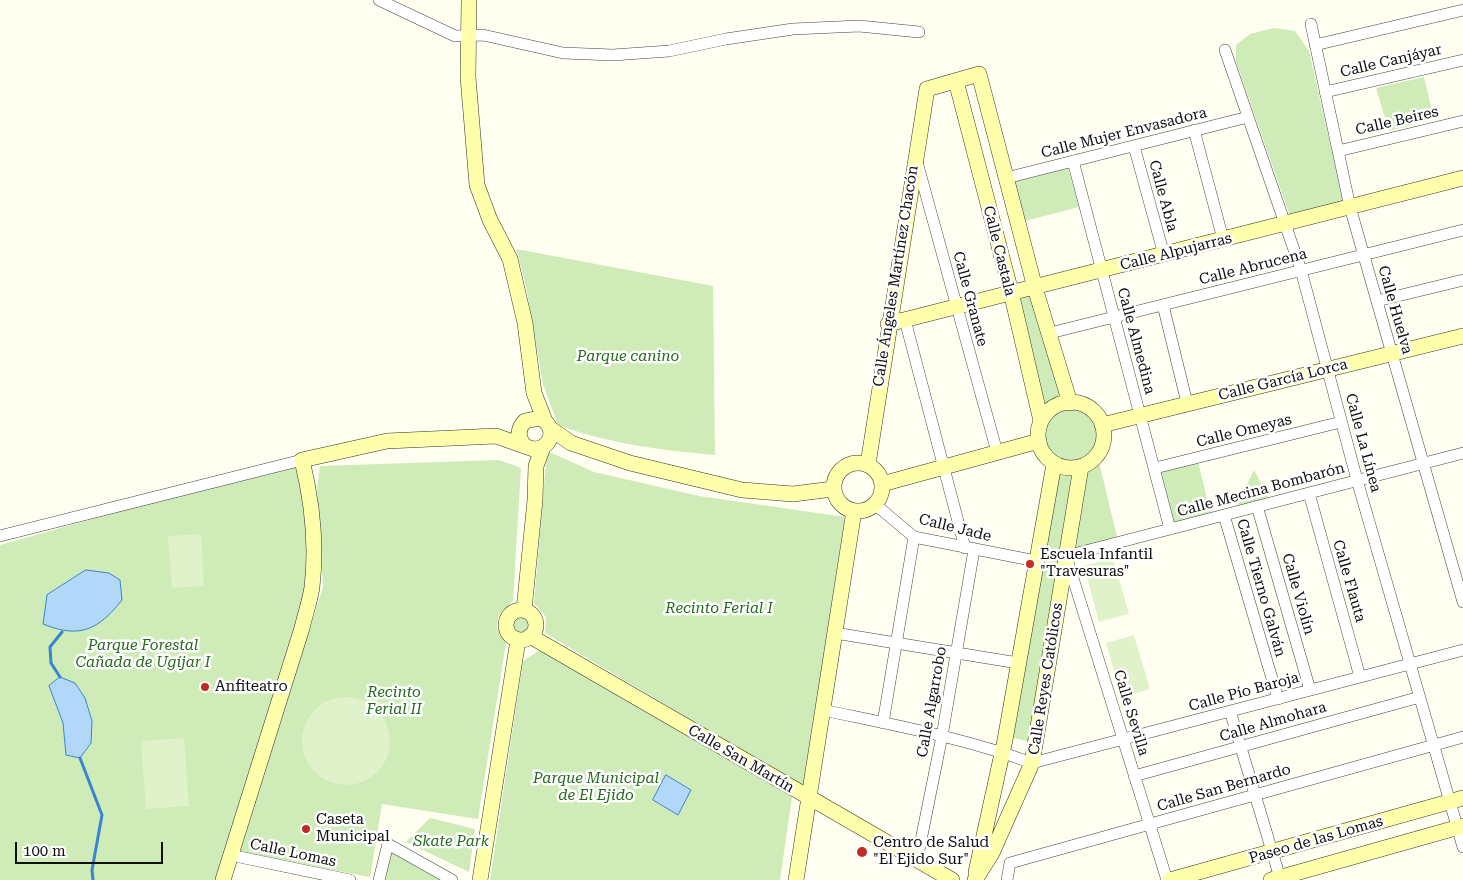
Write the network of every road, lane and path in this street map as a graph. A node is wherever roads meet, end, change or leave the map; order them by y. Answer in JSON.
{"nodes":[{"id":1,"x":378,"y":0,"type":"edge"},
{"id":2,"x":469,"y":0,"type":"edge"},
{"id":3,"x":1462,"y":0,"type":"edge"},
{"id":4,"x":1463,"y":5,"type":"edge"},
{"id":5,"x":1463,"y":10,"type":"edge"},
{"id":6,"x":1311,"y":24,"type":"dead end"},
{"id":7,"x":919,"y":32,"type":"dead end"},
{"id":8,"x":469,"y":35,"type":"junction"},
{"id":9,"x":1315,"y":45,"type":"junction"},
{"id":10,"x":1225,"y":50,"type":"dead end"},
{"id":11,"x":1463,"y":60,"type":"edge"},
{"id":12,"x":956,"y":81,"type":"junction"},
{"id":13,"x":1325,"y":92,"type":"junction"},
{"id":14,"x":1248,"y":117,"type":"junction"},
{"id":15,"x":1463,"y":122,"type":"edge"},
{"id":16,"x":1194,"y":130,"type":"junction"},
{"id":17,"x":1134,"y":146,"type":"junction"},
{"id":18,"x":1338,"y":151,"type":"junction"},
{"id":19,"x":915,"y":154,"type":"junction"},
{"id":20,"x":1074,"y":161,"type":"junction"},
{"id":21,"x":1006,"y":178,"type":"junction"},
{"id":22,"x":1463,"y":178,"type":"edge"},
{"id":23,"x":1350,"y":207,"type":"junction"},
{"id":24,"x":1286,"y":223,"type":"junction"},
{"id":25,"x":1463,"y":230,"type":"edge"},
{"id":26,"x":1223,"y":240,"type":"junction"},
{"id":27,"x":1364,"y":254,"type":"junction"},
{"id":28,"x":1164,"y":255,"type":"junction"},
{"id":29,"x":1102,"y":270,"type":"junction"},
{"id":30,"x":1301,"y":270,"type":"junction"},
{"id":31,"x":1463,"y":280,"type":"edge"},
{"id":32,"x":1035,"y":288,"type":"junction"},
{"id":33,"x":1011,"y":292,"type":"junction"},
{"id":34,"x":1377,"y":302,"type":"junction"},
{"id":35,"x":1163,"y":305,"type":"junction"},
{"id":36,"x":957,"y":307,"type":"junction"},
{"id":37,"x":1115,"y":317,"type":"junction"},
{"id":38,"x":905,"y":320,"type":"junction"},
{"id":39,"x":888,"y":324,"type":"junction"},
{"id":40,"x":1050,"y":333,"type":"junction"},
{"id":41,"x":1463,"y":336,"type":"edge"},
{"id":42,"x":1392,"y":353,"type":"junction"},
{"id":43,"x":1328,"y":370,"type":"junction"},
{"id":44,"x":534,"y":393,"type":"junction"},
{"id":45,"x":1070,"y":403,"type":"junction"},
{"id":46,"x":1187,"y":404,"type":"junction"},
{"id":47,"x":1140,"y":414,"type":"junction"},
{"id":48,"x":1042,"y":421,"type":"junction"},
{"id":49,"x":1341,"y":422,"type":"junction"},
{"id":50,"x":523,"y":423,"type":"junction"},
{"id":51,"x":1102,"y":425,"type":"junction"},
{"id":52,"x":547,"y":435,"type":"junction"},
{"id":53,"x":496,"y":436,"type":"junction"},
{"id":54,"x":1039,"y":440,"type":"junction"},
{"id":55,"x":526,"y":446,"type":"junction"},
{"id":56,"x":997,"y":452,"type":"junction"},
{"id":57,"x":1463,"y":453,"type":"edge"},
{"id":58,"x":302,"y":460,"type":"junction"},
{"id":59,"x":1424,"y":463,"type":"junction"},
{"id":60,"x":868,"y":464,"type":"junction"},
{"id":61,"x":1054,"y":464,"type":"junction"},
{"id":62,"x":536,"y":466,"type":"junction"},
{"id":63,"x":944,"y":467,"type":"junction"},
{"id":64,"x":1081,"y":467,"type":"junction"},
{"id":65,"x":1154,"y":468,"type":"junction"},
{"id":66,"x":1357,"y":480,"type":"junction"},
{"id":67,"x":882,"y":484,"type":"junction"},
{"id":68,"x":834,"y":489,"type":"junction"},
{"id":69,"x":1308,"y":493,"type":"junction"},
{"id":70,"x":876,"y":505,"type":"junction"},
{"id":71,"x":1257,"y":506,"type":"junction"},
{"id":72,"x":854,"y":512,"type":"junction"},
{"id":73,"x":1224,"y":515,"type":"junction"},
{"id":74,"x":1170,"y":529,"type":"junction"},
{"id":75,"x":0,"y":536,"type":"edge"},
{"id":76,"x":914,"y":537,"type":"junction"},
{"id":77,"x":969,"y":549,"type":"junction"},
{"id":78,"x":1066,"y":556,"type":"junction"},
{"id":79,"x":1036,"y":562,"type":"junction"},
{"id":80,"x":1463,"y":602,"type":"edge"},
{"id":81,"x":524,"y":610,"type":"junction"},
{"id":82,"x":835,"y":633,"type":"junction"},
{"id":83,"x":524,"y":638,"type":"junction"},
{"id":84,"x":897,"y":643,"type":"junction"},
{"id":85,"x":1463,"y":650,"type":"edge"},
{"id":86,"x":957,"y":652,"type":"junction"},
{"id":87,"x":1018,"y":663,"type":"junction"},
{"id":88,"x":1410,"y":664,"type":"junction"},
{"id":89,"x":1360,"y":677,"type":"junction"},
{"id":90,"x":1310,"y":690,"type":"junction"},
{"id":91,"x":1420,"y":697,"type":"junction"},
{"id":92,"x":1278,"y":699,"type":"junction"},
{"id":93,"x":823,"y":710,"type":"junction"},
{"id":94,"x":1230,"y":711,"type":"junction"},
{"id":95,"x":883,"y":723,"type":"junction"},
{"id":96,"x":942,"y":736,"type":"junction"},
{"id":97,"x":1463,"y":737,"type":"edge"},
{"id":98,"x":1123,"y":739,"type":"junction"},
{"id":99,"x":1434,"y":745,"type":"junction"},
{"id":100,"x":1241,"y":747,"type":"junction"},
{"id":101,"x":1002,"y":752,"type":"junction"},
{"id":102,"x":1032,"y":763,"type":"junction"},
{"id":103,"x":1134,"y":776,"type":"junction"},
{"id":104,"x":1255,"y":794,"type":"junction"},
{"id":105,"x":809,"y":799,"type":"junction"},
{"id":106,"x":1457,"y":800,"type":"edge"},
{"id":107,"x":1150,"y":824,"type":"junction"},
{"id":108,"x":1460,"y":827,"type":"edge"},
{"id":109,"x":1463,"y":847,"type":"edge"},
{"id":110,"x":1273,"y":852,"type":"junction"},
{"id":111,"x":230,"y":856,"type":"junction"},
{"id":112,"x":917,"y":860,"type":"junction"},
{"id":113,"x":1277,"y":879,"type":"edge"},
{"id":114,"x":223,"y":880,"type":"edge"},
{"id":115,"x":350,"y":880,"type":"edge"},
{"id":116,"x":379,"y":880,"type":"edge"},
{"id":117,"x":452,"y":880,"type":"edge"},
{"id":118,"x":480,"y":880,"type":"edge"},
{"id":119,"x":796,"y":880,"type":"edge"},
{"id":120,"x":952,"y":880,"type":"edge"},
{"id":121,"x":974,"y":880,"type":"edge"},
{"id":122,"x":1007,"y":880,"type":"edge"},
{"id":123,"x":1168,"y":880,"type":"edge"}],
"edges":[{"from":1,"to":8,"type":"street"},
{"from":2,"to":8,"type":"street"},
{"from":3,"to":4,"type":"street"},
{"from":5,"to":9,"type":"street"},
{"from":6,"to":9,"type":"street","name":"Calle Huelva"},
{"from":7,"to":8,"type":"street"},
{"from":8,"to":44,"type":"street"},
{"from":9,"to":13,"type":"street","name":"Calle Huelva"},
{"from":10,"to":14,"type":"street","name":"Calle La Línea"},
{"from":11,"to":13,"type":"street","name":"Calle Canjáyar"},
{"from":12,"to":19,"type":"street","name":"Calle Ángeles Martínez Chacón"},
{"from":12,"to":21,"type":"street","name":"Calle Castala"},
{"from":12,"to":33,"type":"street","name":"Calle Castala"},
{"from":13,"to":18,"type":"street","name":"Calle Huelva"},
{"from":14,"to":16,"type":"street","name":"Calle Mujer Envasadora"},
{"from":14,"to":24,"type":"street","name":"Calle La Línea"},
{"from":15,"to":18,"type":"street","name":"Calle Beires"},
{"from":16,"to":17,"type":"street","name":"Calle Mujer Envasadora"},
{"from":16,"to":26,"type":"street"},
{"from":17,"to":20,"type":"street","name":"Calle Mujer Envasadora"},
{"from":17,"to":28,"type":"street","name":"Calle Abla"},
{"from":18,"to":23,"type":"street","name":"Calle Huelva"},
{"from":19,"to":36,"type":"street","name":"Calle Granate"},
{"from":19,"to":39,"type":"street","name":"Calle Ángeles Martínez Chacón"},
{"from":20,"to":21,"type":"street","name":"Calle Mujer Envasadora"},
{"from":20,"to":29,"type":"street","name":"Calle Almedina"},
{"from":21,"to":32,"type":"street","name":"Calle Castala"},
{"from":22,"to":23,"type":"street","name":"Calle Alpujarras"},
{"from":23,"to":24,"type":"street","name":"Calle Alpujarras"},
{"from":23,"to":27,"type":"street","name":"Calle Huelva"},
{"from":24,"to":26,"type":"street","name":"Calle Alpujarras"},
{"from":24,"to":30,"type":"street","name":"Calle La Línea"},
{"from":25,"to":27,"type":"street","name":"Calle Abrucena"},
{"from":26,"to":28,"type":"street","name":"Calle Alpujarras"},
{"from":27,"to":30,"type":"street","name":"Calle Abrucena"},
{"from":27,"to":34,"type":"street","name":"Calle Huelva"},
{"from":28,"to":29,"type":"street","name":"Calle Alpujarras"},
{"from":29,"to":32,"type":"street","name":"Calle Alpujarras"},
{"from":29,"to":37,"type":"street","name":"Calle Almedina"},
{"from":30,"to":35,"type":"street","name":"Calle Abrucena"},
{"from":30,"to":43,"type":"street","name":"Calle La Línea"},
{"from":31,"to":34,"type":"street"},
{"from":32,"to":33,"type":"street","name":"Calle Alpujarras"},
{"from":32,"to":40,"type":"street","name":"Calle Castala"},
{"from":33,"to":36,"type":"street","name":"Calle Alpujarras"},
{"from":33,"to":48,"type":"street","name":"Calle Castala"},
{"from":34,"to":42,"type":"street","name":"Calle Huelva"},
{"from":35,"to":37,"type":"street","name":"Calle Abrucena"},
{"from":35,"to":46,"type":"street"},
{"from":36,"to":38,"type":"street","name":"Calle Alpujarras"},
{"from":36,"to":56,"type":"street","name":"Calle Granate"},
{"from":37,"to":40,"type":"street","name":"Calle Abrucena"},
{"from":37,"to":47,"type":"street","name":"Calle Almedina"},
{"from":38,"to":39,"type":"street","name":"Calle Alpujarras"},
{"from":38,"to":63,"type":"street","name":"Calle Algarrobo"},
{"from":39,"to":60,"type":"street","name":"Calle Ángeles Martínez Chacón"},
{"from":40,"to":45,"type":"street","name":"Calle Castala"},
{"from":41,"to":42,"type":"street","name":"Calle García Lorca"},
{"from":42,"to":43,"type":"street","name":"Calle García Lorca"},
{"from":42,"to":59,"type":"street","name":"Calle Huelva"},
{"from":43,"to":46,"type":"street","name":"Calle García Lorca"},
{"from":43,"to":49,"type":"street","name":"Calle La Línea"},
{"from":44,"to":50,"type":"street"},
{"from":44,"to":52,"type":"street"},
{"from":45,"to":48,"type":"street"},
{"from":45,"to":51,"type":"street"},
{"from":46,"to":47,"type":"street","name":"Calle García Lorca"},
{"from":47,"to":51,"type":"street","name":"Calle García Lorca"},
{"from":47,"to":65,"type":"street","name":"Calle Almedina"},
{"from":48,"to":54,"type":"street"},
{"from":49,"to":65,"type":"street","name":"Calle Omeyas"},
{"from":49,"to":66,"type":"street","name":"Calle La Línea"},
{"from":50,"to":52,"type":"street"},
{"from":50,"to":53,"type":"street"},
{"from":50,"to":55,"type":"street"},
{"from":51,"to":64,"type":"street"},
{"from":52,"to":55,"type":"street"},
{"from":52,"to":62,"type":"street"},
{"from":52,"to":68,"type":"street"},
{"from":53,"to":55,"type":"street"},
{"from":53,"to":58,"type":"street"},
{"from":54,"to":56,"type":"street"},
{"from":54,"to":61,"type":"street"},
{"from":55,"to":62,"type":"street"},
{"from":56,"to":63,"type":"street"},
{"from":57,"to":59,"type":"street","name":"Calle Mecina Bombarón"},
{"from":58,"to":75,"type":"street"},
{"from":58,"to":111,"type":"street"},
{"from":59,"to":66,"type":"street","name":"Calle Mecina Bombarón"},
{"from":59,"to":80,"type":"street","name":"Calle Huelva"},
{"from":60,"to":67,"type":"street"},
{"from":60,"to":68,"type":"street"},
{"from":61,"to":64,"type":"street"},
{"from":61,"to":79,"type":"street","name":"Calle Reyes Católicos"},
{"from":62,"to":81,"type":"street"},
{"from":63,"to":67,"type":"street"},
{"from":63,"to":77,"type":"street","name":"Calle Algarrobo"},
{"from":64,"to":78,"type":"street","name":"Calle Reyes Católicos"},
{"from":65,"to":74,"type":"street","name":"Calle Almedina"},
{"from":66,"to":69,"type":"street","name":"Calle Mecina Bombarón"},
{"from":66,"to":88,"type":"street","name":"Calle La Línea"},
{"from":67,"to":70,"type":"street"},
{"from":68,"to":72,"type":"street"},
{"from":69,"to":71,"type":"street","name":"Calle Mecina Bombarón"},
{"from":69,"to":89,"type":"street","name":"Calle Flauta"},
{"from":70,"to":72,"type":"street"},
{"from":70,"to":76,"type":"street","name":"Calle Jade"},
{"from":71,"to":73,"type":"street","name":"Calle Mecina Bombarón"},
{"from":71,"to":90,"type":"street","name":"Calle Violín"},
{"from":72,"to":82,"type":"street"},
{"from":73,"to":74,"type":"street","name":"Calle Mecina Bombarón"},
{"from":73,"to":92,"type":"street","name":"Calle Tierno Galván"},
{"from":74,"to":78,"type":"street","name":"Calle Mecina Bombarón"},
{"from":76,"to":77,"type":"street","name":"Calle Jade"},
{"from":76,"to":84,"type":"street"},
{"from":77,"to":79,"type":"street","name":"Calle Jade"},
{"from":77,"to":86,"type":"street","name":"Calle Algarrobo"},
{"from":78,"to":98,"type":"street","name":"Calle Sevilla"},
{"from":78,"to":102,"type":"street","name":"Calle Reyes Católicos"},
{"from":79,"to":87,"type":"street","name":"Calle Reyes Católicos"},
{"from":81,"to":83,"type":"street"},
{"from":81,"to":83,"type":"street"},
{"from":82,"to":84,"type":"street"},
{"from":82,"to":93,"type":"street"},
{"from":83,"to":105,"type":"street","name":"Calle San Martín"},
{"from":83,"to":118,"type":"street"},
{"from":84,"to":86,"type":"street"},
{"from":84,"to":95,"type":"street"},
{"from":85,"to":88,"type":"street","name":"Calle Pío Baroja"},
{"from":86,"to":87,"type":"street"},
{"from":86,"to":96,"type":"street","name":"Calle Algarrobo"},
{"from":87,"to":101,"type":"street","name":"Calle Reyes Católicos"},
{"from":88,"to":89,"type":"street","name":"Calle Pío Baroja"},
{"from":88,"to":91,"type":"street","name":"Calle La Línea"},
{"from":89,"to":90,"type":"street","name":"Calle Pío Baroja"},
{"from":90,"to":92,"type":"street","name":"Calle Pío Baroja"},
{"from":91,"to":99,"type":"street","name":"Calle La Línea"},
{"from":91,"to":100,"type":"street","name":"Calle Almohara"},
{"from":92,"to":94,"type":"street","name":"Calle Pío Baroja"},
{"from":93,"to":95,"type":"street"},
{"from":93,"to":105,"type":"street"},
{"from":94,"to":98,"type":"street","name":"Calle Pío Baroja"},
{"from":94,"to":100,"type":"street"},
{"from":95,"to":96,"type":"street"},
{"from":96,"to":101,"type":"street"},
{"from":96,"to":112,"type":"street","name":"Calle Algarrobo"},
{"from":97,"to":99,"type":"street","name":"Calle San Bernardo"},
{"from":98,"to":102,"type":"street","name":"Calle Pío Baroja"},
{"from":98,"to":103,"type":"street","name":"Calle Sevilla"},
{"from":99,"to":104,"type":"street","name":"Calle San Bernardo"},
{"from":99,"to":106,"type":"street","name":"Calle La Línea"},
{"from":100,"to":103,"type":"street","name":"Calle Almohara"},
{"from":100,"to":104,"type":"street"},
{"from":101,"to":102,"type":"street"},
{"from":101,"to":121,"type":"street","name":"Calle Reyes Católicos"},
{"from":102,"to":121,"type":"street","name":"Calle Reyes Católicos"},
{"from":103,"to":107,"type":"street","name":"Calle Sevilla"},
{"from":104,"to":107,"type":"street","name":"Calle San Bernardo"},
{"from":104,"to":110,"type":"street"},
{"from":105,"to":112,"type":"street","name":"Calle San Martín"},
{"from":105,"to":119,"type":"street"},
{"from":106,"to":108,"type":"street","name":"Calle La Línea"},
{"from":106,"to":110,"type":"street","name":"Paseo de las Lomas"},
{"from":107,"to":122,"type":"street","name":"Calle San Bernardo"},
{"from":107,"to":123,"type":"street","name":"Calle Sevilla"},
{"from":108,"to":109,"type":"street","name":"Calle La Línea"},
{"from":108,"to":113,"type":"street","name":"Paseo de las Lomas"},
{"from":110,"to":113,"type":"street"},
{"from":110,"to":123,"type":"street","name":"Paseo de las Lomas"},
{"from":111,"to":114,"type":"street"},
{"from":111,"to":115,"type":"street","name":"Calle Lomas"},
{"from":112,"to":120,"type":"street","name":"Calle San Martín"},
{"from":116,"to":117,"type":"street"}]}
